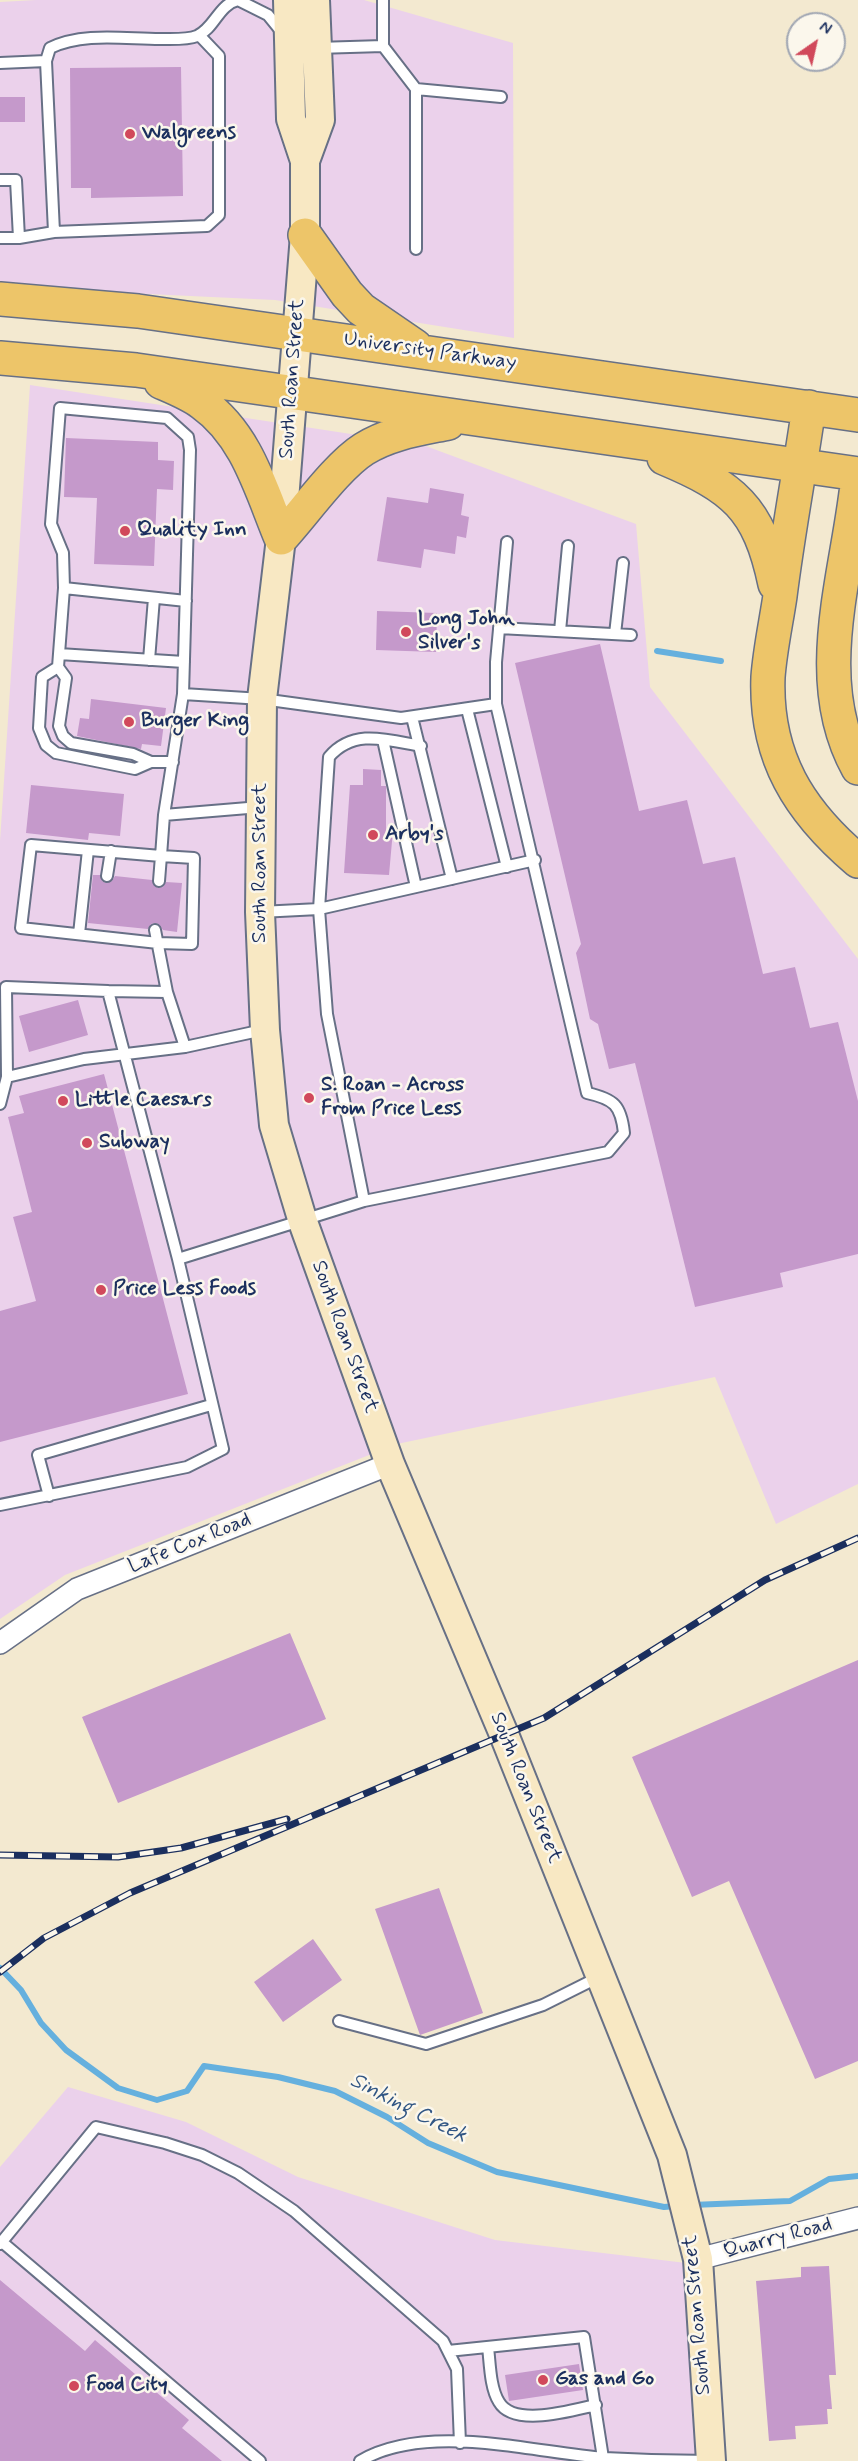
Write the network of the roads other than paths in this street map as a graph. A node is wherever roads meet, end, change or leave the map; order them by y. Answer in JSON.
{"nodes":[{"id":1,"x":238,"y":0,"type":"edge"},
{"id":2,"x":288,"y":0,"type":"edge"},
{"id":3,"x":315,"y":0,"type":"edge"},
{"id":4,"x":383,"y":0,"type":"edge"},
{"id":5,"x":199,"y":35,"type":"junction"},
{"id":6,"x":289,"y":45,"type":"junction"},
{"id":7,"x":383,"y":46,"type":"junction"},
{"id":8,"x":317,"y":48,"type":"junction"},
{"id":9,"x":46,"y":61,"type":"junction"},
{"id":10,"x":0,"y":63,"type":"edge"},
{"id":11,"x":416,"y":89,"type":"junction"},
{"id":12,"x":501,"y":97,"type":"dead end"},
{"id":13,"x":305,"y":161,"type":"junction"},
{"id":14,"x":0,"y":180,"type":"edge"},
{"id":15,"x":54,"y":232,"type":"junction"},
{"id":16,"x":305,"y":235,"type":"junction"},
{"id":17,"x":0,"y":238,"type":"edge"},
{"id":18,"x":19,"y":238,"type":"junction"},
{"id":19,"x":416,"y":249,"type":"dead end"},
{"id":20,"x":1,"y":299,"type":"edge"},
{"id":21,"x":297,"y":333,"type":"junction"},
{"id":22,"x":427,"y":354,"type":"junction"},
{"id":23,"x":0,"y":358,"type":"edge"},
{"id":24,"x":136,"y":370,"type":"junction"},
{"id":25,"x":294,"y":391,"type":"junction"},
{"id":26,"x":810,"y":407,"type":"junction"},
{"id":27,"x":858,"y":415,"type":"edge"},
{"id":28,"x":468,"y":418,"type":"junction"},
{"id":29,"x":623,"y":440,"type":"junction"},
{"id":30,"x":800,"y":466,"type":"junction"},
{"id":31,"x":858,"y":475,"type":"edge"},
{"id":32,"x":281,"y":538,"type":"junction"},
{"id":33,"x":507,"y":542,"type":"dead end"},
{"id":34,"x":568,"y":546,"type":"dead end"},
{"id":35,"x":623,"y":563,"type":"dead end"},
{"id":36,"x":64,"y":588,"type":"junction"},
{"id":37,"x":154,"y":598,"type":"junction"},
{"id":38,"x":186,"y":601,"type":"junction"},
{"id":39,"x":858,"y":602,"type":"edge"},
{"id":40,"x":779,"y":603,"type":"junction"},
{"id":41,"x":499,"y":628,"type":"junction"},
{"id":42,"x":560,"y":631,"type":"junction"},
{"id":43,"x":836,"y":633,"type":"junction"},
{"id":44,"x":615,"y":634,"type":"junction"},
{"id":45,"x":631,"y":635,"type":"dead end"},
{"id":46,"x":59,"y":654,"type":"junction"},
{"id":47,"x":149,"y":660,"type":"junction"},
{"id":48,"x":184,"y":662,"type":"junction"},
{"id":49,"x":58,"y":667,"type":"junction"},
{"id":50,"x":183,"y":694,"type":"junction"},
{"id":51,"x":262,"y":699,"type":"junction"},
{"id":52,"x":496,"y":705,"type":"junction"},
{"id":53,"x":467,"y":709,"type":"junction"},
{"id":54,"x":412,"y":717,"type":"junction"},
{"id":55,"x":383,"y":740,"type":"junction"},
{"id":56,"x":421,"y":746,"type":"junction"},
{"id":57,"x":151,"y":762,"type":"junction"},
{"id":58,"x":173,"y":762,"type":"junction"},
{"id":59,"x":858,"y":768,"type":"edge"},
{"id":60,"x":261,"y":807,"type":"junction"},
{"id":61,"x":164,"y":815,"type":"junction"},
{"id":62,"x":88,"y":850,"type":"junction"},
{"id":63,"x":111,"y":851,"type":"junction"},
{"id":64,"x":161,"y":856,"type":"junction"},
{"id":65,"x":535,"y":861,"type":"junction"},
{"id":66,"x":858,"y":861,"type":"edge"},
{"id":67,"x":507,"y":867,"type":"junction"},
{"id":68,"x":107,"y":876,"type":"dead end"},
{"id":69,"x":452,"y":879,"type":"junction"},
{"id":70,"x":159,"y":881,"type":"dead end"},
{"id":71,"x":416,"y":887,"type":"junction"},
{"id":72,"x":319,"y":909,"type":"junction"},
{"id":73,"x":260,"y":912,"type":"junction"},
{"id":74,"x":102,"y":924,"type":"dead end"},
{"id":75,"x":154,"y":930,"type":"dead end"},
{"id":76,"x":79,"y":934,"type":"junction"},
{"id":77,"x":102,"y":937,"type":"junction"},
{"id":78,"x":158,"y":943,"type":"junction"},
{"id":79,"x":108,"y":991,"type":"junction"},
{"id":80,"x":168,"y":992,"type":"junction"},
{"id":81,"x":265,"y":1030,"type":"junction"},
{"id":82,"x":185,"y":1047,"type":"junction"},
{"id":83,"x":126,"y":1055,"type":"junction"},
{"id":84,"x":7,"y":1077,"type":"junction"},
{"id":85,"x":0,"y":1104,"type":"edge"},
{"id":86,"x":364,"y":1201,"type":"junction"},
{"id":87,"x":303,"y":1222,"type":"junction"},
{"id":88,"x":178,"y":1260,"type":"junction"},
{"id":89,"x":211,"y":1405,"type":"junction"},
{"id":90,"x":390,"y":1464,"type":"junction"},
{"id":91,"x":48,"y":1496,"type":"junction"},
{"id":92,"x":0,"y":1505,"type":"edge"},
{"id":93,"x":0,"y":1643,"type":"edge"},
{"id":94,"x":601,"y":1976,"type":"junction"},
{"id":95,"x":339,"y":2021,"type":"dead end"},
{"id":96,"x":858,"y":2218,"type":"edge"},
{"id":97,"x":1,"y":2243,"type":"edge"},
{"id":98,"x":695,"y":2247,"type":"junction"},
{"id":99,"x":488,"y":2347,"type":"junction"},
{"id":100,"x":448,"y":2351,"type":"junction"},
{"id":101,"x":596,"y":2405,"type":"junction"},
{"id":102,"x":460,"y":2443,"type":"junction"},
{"id":103,"x":603,"y":2458,"type":"junction"},
{"id":104,"x":261,"y":2461,"type":"edge"},
{"id":105,"x":360,"y":2461,"type":"edge"},
{"id":106,"x":711,"y":2461,"type":"edge"}],
"edges":[{"from":1,"to":5,"type":"lane"},
{"from":1,"to":6,"type":"lane"},
{"from":2,"to":6,"type":"main road","name":"South Roan Street"},
{"from":3,"to":8,"type":"main road","name":"South Roan Street"},
{"from":4,"to":7,"type":"lane"},
{"from":5,"to":9,"type":"lane"},
{"from":5,"to":15,"type":"lane"},
{"from":6,"to":13,"type":"main road","name":"South Roan Street"},
{"from":7,"to":8,"type":"lane"},
{"from":7,"to":11,"type":"lane"},
{"from":8,"to":13,"type":"main road","name":"South Roan Street"},
{"from":9,"to":10,"type":"lane"},
{"from":9,"to":15,"type":"lane"},
{"from":11,"to":12,"type":"lane"},
{"from":11,"to":19,"type":"lane"},
{"from":13,"to":16,"type":"main road","name":"South Roan Street"},
{"from":14,"to":18,"type":"lane"},
{"from":15,"to":18,"type":"lane"},
{"from":16,"to":21,"type":"main road","name":"South Roan Street"},
{"from":16,"to":22,"type":"highway"},
{"from":17,"to":18,"type":"lane"},
{"from":20,"to":21,"type":"highway","name":"University Parkway"},
{"from":21,"to":22,"type":"highway","name":"University Parkway"},
{"from":21,"to":25,"type":"main road","name":"South Roan Street"},
{"from":22,"to":26,"type":"highway","name":"University Parkway"},
{"from":23,"to":24,"type":"highway"},
{"from":24,"to":25,"type":"highway"},
{"from":24,"to":32,"type":"highway"},
{"from":25,"to":28,"type":"highway"},
{"from":25,"to":32,"type":"main road","name":"South Roan Street"},
{"from":26,"to":27,"type":"highway","name":"University Parkway"},
{"from":26,"to":30,"type":"highway"},
{"from":28,"to":29,"type":"highway"},
{"from":28,"to":32,"type":"highway"},
{"from":29,"to":30,"type":"highway"},
{"from":29,"to":40,"type":"highway"},
{"from":30,"to":31,"type":"highway"},
{"from":30,"to":40,"type":"highway"},
{"from":31,"to":43,"type":"highway"},
{"from":32,"to":51,"type":"main road","name":"South Roan Street"},
{"from":33,"to":41,"type":"lane"},
{"from":34,"to":42,"type":"lane"},
{"from":35,"to":44,"type":"lane"},
{"from":36,"to":37,"type":"lane"},
{"from":36,"to":38,"type":"lane"},
{"from":36,"to":46,"type":"lane"},
{"from":37,"to":38,"type":"lane"},
{"from":37,"to":47,"type":"lane"},
{"from":38,"to":48,"type":"lane"},
{"from":39,"to":43,"type":"highway"},
{"from":40,"to":66,"type":"highway"},
{"from":41,"to":42,"type":"lane"},
{"from":41,"to":52,"type":"lane"},
{"from":42,"to":44,"type":"lane"},
{"from":43,"to":59,"type":"highway"},
{"from":44,"to":45,"type":"lane"},
{"from":46,"to":47,"type":"lane"},
{"from":46,"to":49,"type":"lane"},
{"from":47,"to":48,"type":"lane"},
{"from":48,"to":50,"type":"lane"},
{"from":49,"to":57,"type":"lane"},
{"from":49,"to":57,"type":"lane"},
{"from":50,"to":51,"type":"lane"},
{"from":50,"to":58,"type":"lane"},
{"from":51,"to":54,"type":"lane"},
{"from":51,"to":60,"type":"main road","name":"South Roan Street"},
{"from":52,"to":53,"type":"lane"},
{"from":52,"to":65,"type":"lane"},
{"from":53,"to":54,"type":"lane"},
{"from":53,"to":67,"type":"lane"},
{"from":54,"to":56,"type":"lane"},
{"from":55,"to":56,"type":"lane"},
{"from":55,"to":71,"type":"lane"},
{"from":55,"to":72,"type":"lane"},
{"from":56,"to":69,"type":"lane"},
{"from":57,"to":58,"type":"lane"},
{"from":58,"to":61,"type":"lane"},
{"from":60,"to":61,"type":"lane"},
{"from":60,"to":73,"type":"main road","name":"South Roan Street"},
{"from":61,"to":64,"type":"lane"},
{"from":62,"to":63,"type":"lane"},
{"from":62,"to":76,"type":"lane"},
{"from":62,"to":76,"type":"lane"},
{"from":63,"to":64,"type":"lane"},
{"from":63,"to":68,"type":"lane"},
{"from":64,"to":70,"type":"lane"},
{"from":64,"to":78,"type":"lane"},
{"from":65,"to":67,"type":"lane"},
{"from":65,"to":86,"type":"lane"},
{"from":67,"to":69,"type":"lane"},
{"from":69,"to":71,"type":"lane"},
{"from":71,"to":72,"type":"lane"},
{"from":72,"to":73,"type":"lane"},
{"from":72,"to":86,"type":"lane"},
{"from":73,"to":81,"type":"main road","name":"South Roan Street"},
{"from":74,"to":77,"type":"lane"},
{"from":75,"to":78,"type":"lane"},
{"from":76,"to":77,"type":"lane"},
{"from":77,"to":78,"type":"lane"},
{"from":78,"to":80,"type":"lane"},
{"from":79,"to":80,"type":"lane"},
{"from":79,"to":83,"type":"lane"},
{"from":79,"to":84,"type":"lane"},
{"from":80,"to":82,"type":"lane"},
{"from":81,"to":82,"type":"lane"},
{"from":81,"to":87,"type":"main road","name":"South Roan Street"},
{"from":82,"to":83,"type":"lane"},
{"from":83,"to":84,"type":"lane"},
{"from":83,"to":88,"type":"lane"},
{"from":84,"to":85,"type":"lane"},
{"from":86,"to":87,"type":"lane"},
{"from":87,"to":88,"type":"lane"},
{"from":87,"to":90,"type":"main road","name":"South Roan Street"},
{"from":88,"to":89,"type":"lane"},
{"from":89,"to":91,"type":"lane"},
{"from":89,"to":91,"type":"lane"},
{"from":90,"to":93,"type":"street","name":"Lafe Cox Road"},
{"from":90,"to":94,"type":"main road","name":"South Roan Street"},
{"from":91,"to":92,"type":"lane"},
{"from":94,"to":95,"type":"lane"},
{"from":94,"to":98,"type":"main road","name":"South Roan Street"},
{"from":96,"to":98,"type":"street","name":"Quarry Road"},
{"from":97,"to":100,"type":"lane"},
{"from":97,"to":104,"type":"lane"},
{"from":98,"to":106,"type":"main road","name":"South Roan Street"},
{"from":99,"to":100,"type":"lane"},
{"from":99,"to":101,"type":"lane"},
{"from":99,"to":101,"type":"lane"},
{"from":100,"to":102,"type":"lane"},
{"from":101,"to":103,"type":"lane"},
{"from":102,"to":103,"type":"lane"},
{"from":102,"to":105,"type":"lane"},
{"from":103,"to":106,"type":"lane"}]}
